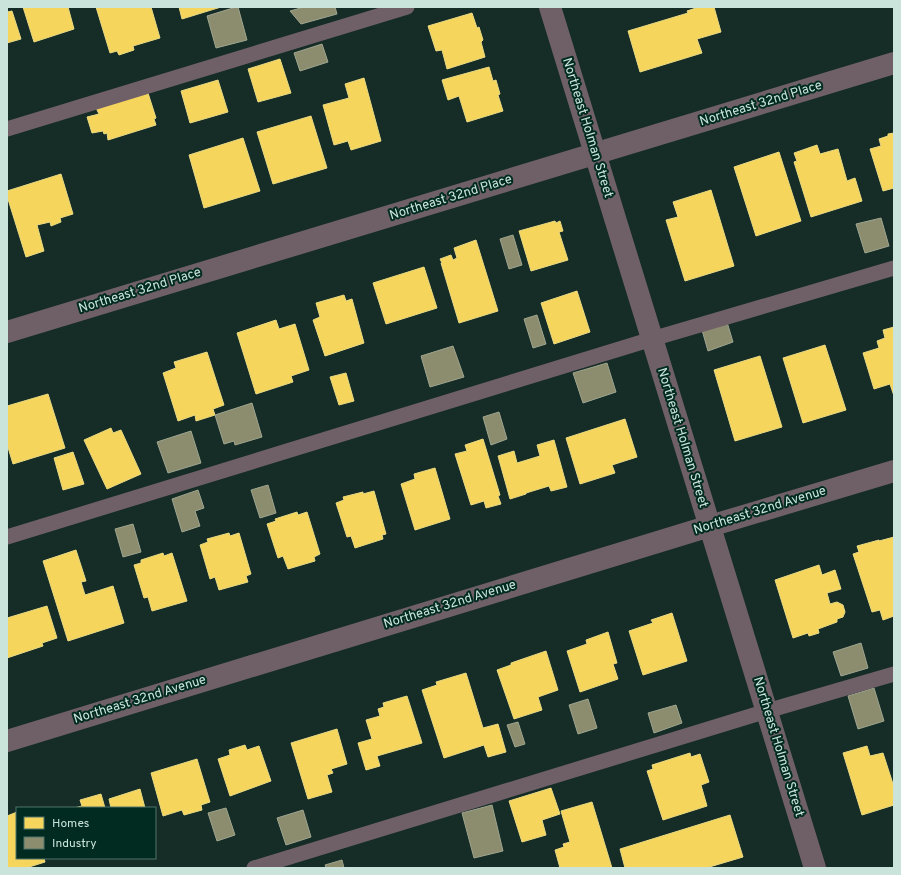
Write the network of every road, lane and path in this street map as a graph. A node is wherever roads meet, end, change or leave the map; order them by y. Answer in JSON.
{"nodes":[{"id":1,"x":407,"y":7,"type":"edge"},
{"id":2,"x":550,"y":7,"type":"edge"},
{"id":3,"x":894,"y":63,"type":"edge"},
{"id":4,"x":7,"y":129,"type":"edge"},
{"id":5,"x":595,"y":154,"type":"junction"},
{"id":6,"x":894,"y":268,"type":"edge"},
{"id":7,"x":7,"y":332,"type":"edge"},
{"id":8,"x":652,"y":339,"type":"junction"},
{"id":9,"x":894,"y":471,"type":"edge"},
{"id":10,"x":710,"y":526,"type":"junction"},
{"id":11,"x":7,"y":537,"type":"edge"},
{"id":12,"x":894,"y":674,"type":"edge"},
{"id":13,"x":767,"y":712,"type":"junction"},
{"id":14,"x":7,"y":741,"type":"edge"},
{"id":15,"x":254,"y":868,"type":"edge"},
{"id":16,"x":815,"y":868,"type":"edge"}],
"edges":[{"from":1,"to":4,"type":"lane"},
{"from":2,"to":5,"type":"street","name":"Northeast Holman Street"},
{"from":3,"to":5,"type":"street","name":"Northeast 32nd Place"},
{"from":5,"to":7,"type":"street","name":"Northeast 32nd Place"},
{"from":5,"to":8,"type":"street","name":"Northeast Holman Street"},
{"from":6,"to":8,"type":"lane"},
{"from":8,"to":10,"type":"street","name":"Northeast Holman Street"},
{"from":8,"to":11,"type":"lane"},
{"from":9,"to":10,"type":"street","name":"Northeast 32nd Avenue"},
{"from":10,"to":13,"type":"street","name":"Northeast Holman Street"},
{"from":10,"to":14,"type":"street","name":"Northeast 32nd Avenue"},
{"from":12,"to":13,"type":"lane"},
{"from":13,"to":15,"type":"lane"},
{"from":13,"to":16,"type":"street","name":"Northeast Holman Street"}]}
